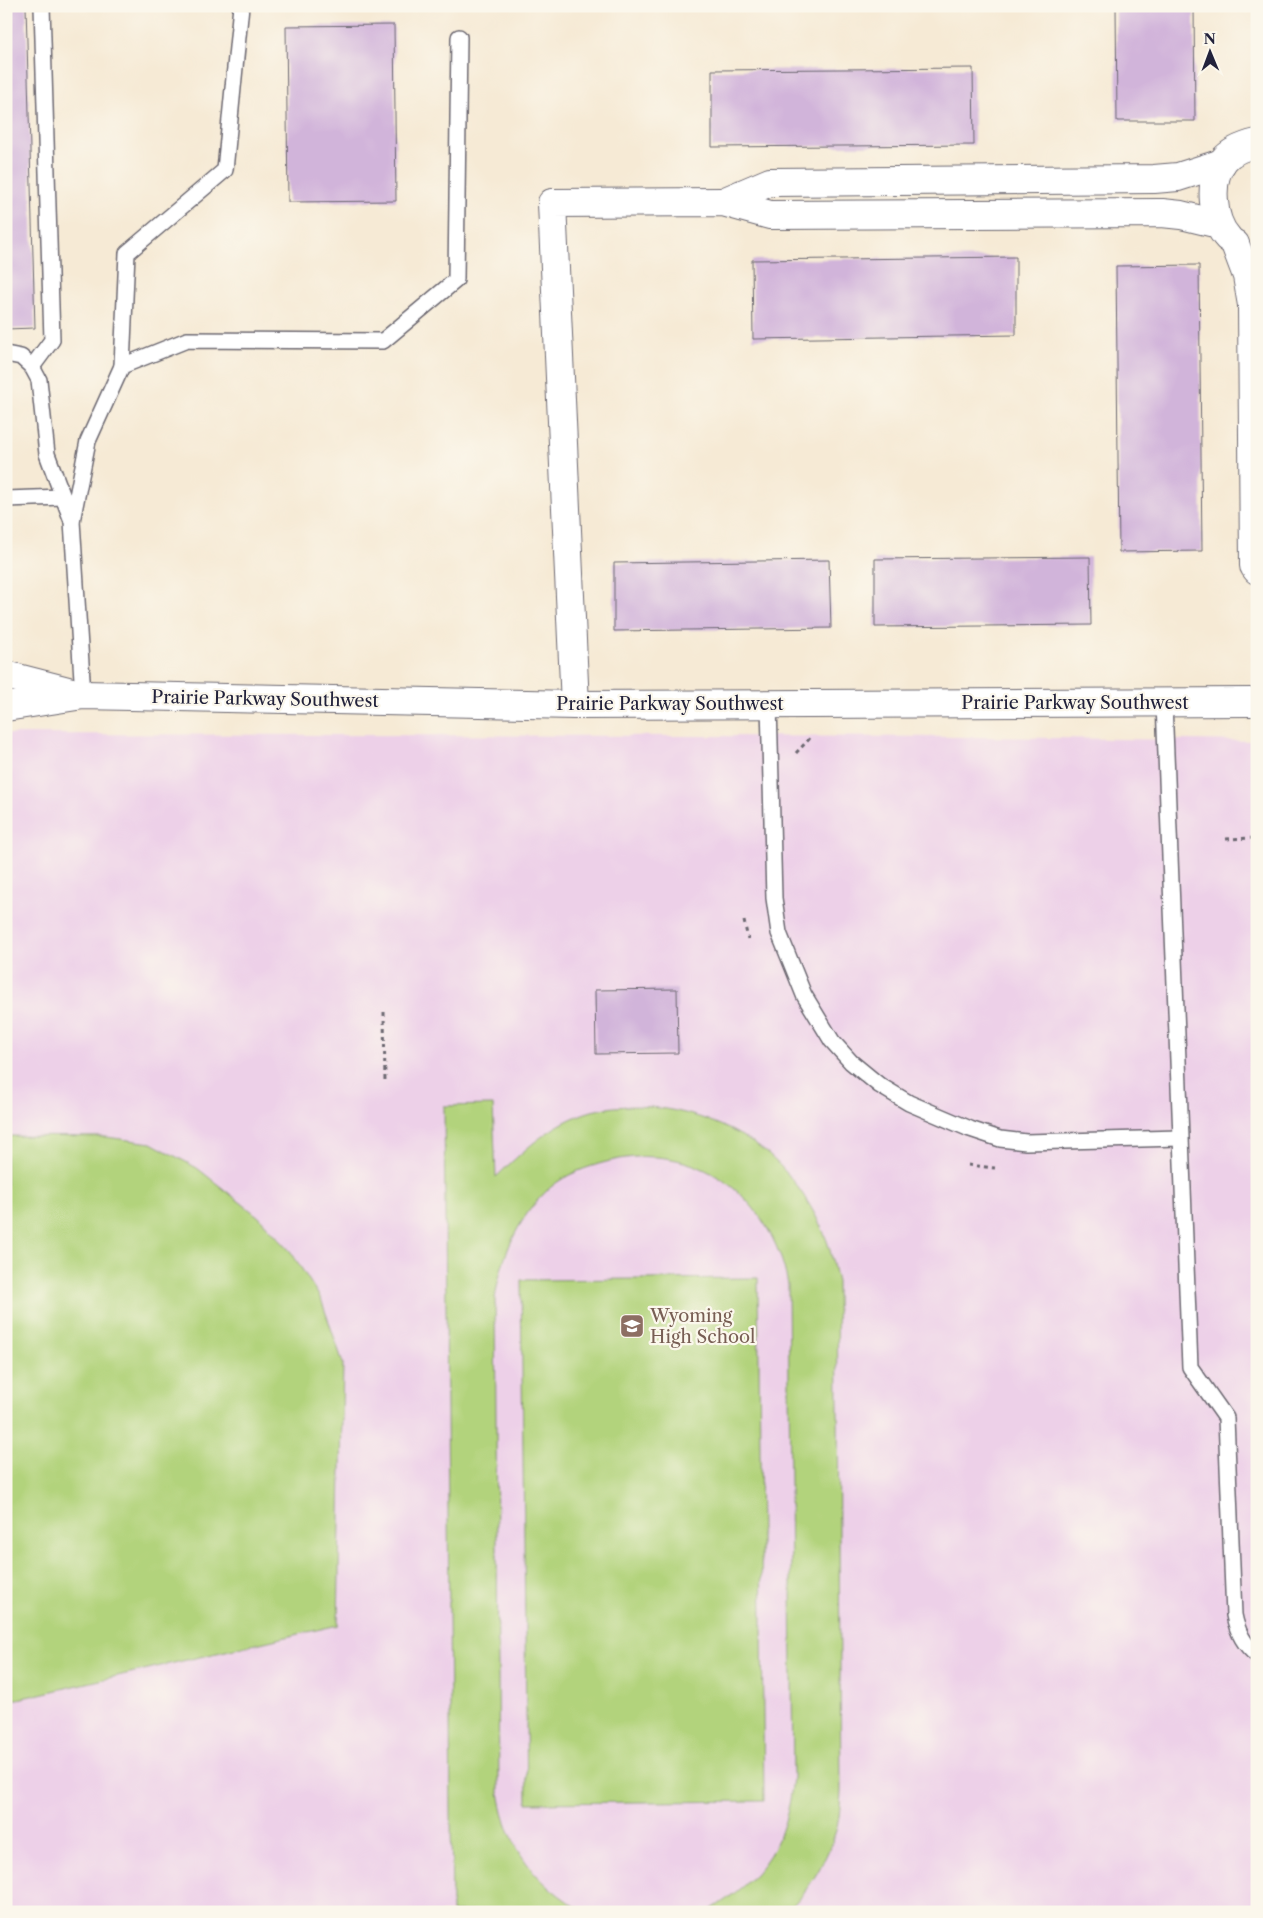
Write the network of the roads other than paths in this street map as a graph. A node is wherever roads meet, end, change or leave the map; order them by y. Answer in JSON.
{"nodes":[{"id":1,"x":42,"y":6,"type":"edge"},
{"id":2,"x":242,"y":6,"type":"edge"},
{"id":3,"x":459,"y":37,"type":"dead end"},
{"id":4,"x":1257,"y":143,"type":"edge"},
{"id":5,"x":1222,"y":163,"type":"junction"},
{"id":6,"x":723,"y":202,"type":"junction"},
{"id":7,"x":1236,"y":239,"type":"edge"},
{"id":8,"x":6,"y":354,"type":"edge"},
{"id":9,"x":32,"y":366,"type":"junction"},
{"id":10,"x":122,"y":366,"type":"junction"},
{"id":11,"x":63,"y":497,"type":"junction"},
{"id":12,"x":6,"y":499,"type":"edge"},
{"id":13,"x":72,"y":521,"type":"junction"},
{"id":14,"x":1257,"y":570,"type":"edge"},
{"id":15,"x":6,"y":675,"type":"edge"},
{"id":16,"x":83,"y":695,"type":"junction"},
{"id":17,"x":1257,"y":702,"type":"edge"},
{"id":18,"x":1164,"y":703,"type":"junction"},
{"id":19,"x":575,"y":704,"type":"junction"},
{"id":20,"x":770,"y":704,"type":"junction"},
{"id":21,"x":6,"y":706,"type":"edge"},
{"id":22,"x":1180,"y":1138,"type":"junction"},
{"id":23,"x":1257,"y":1655,"type":"edge"}],
"edges":[{"from":1,"to":9,"type":"lane"},
{"from":2,"to":10,"type":"lane"},
{"from":3,"to":10,"type":"lane"},
{"from":4,"to":5,"type":"street"},
{"from":5,"to":6,"type":"street"},
{"from":5,"to":7,"type":"street"},
{"from":6,"to":7,"type":"street"},
{"from":6,"to":19,"type":"street"},
{"from":7,"to":14,"type":"street"},
{"from":8,"to":9,"type":"lane"},
{"from":9,"to":11,"type":"lane"},
{"from":10,"to":13,"type":"lane"},
{"from":11,"to":12,"type":"lane"},
{"from":11,"to":13,"type":"lane"},
{"from":13,"to":16,"type":"lane"},
{"from":15,"to":16,"type":"street","name":"Prairie Parkway Southwest"},
{"from":16,"to":19,"type":"street","name":"Prairie Parkway Southwest"},
{"from":16,"to":21,"type":"street","name":"Prairie Parkway Southwest"},
{"from":17,"to":18,"type":"street","name":"Prairie Parkway Southwest"},
{"from":18,"to":20,"type":"street","name":"Prairie Parkway Southwest"},
{"from":18,"to":22,"type":"lane"},
{"from":19,"to":20,"type":"street","name":"Prairie Parkway Southwest"},
{"from":20,"to":22,"type":"lane"},
{"from":22,"to":23,"type":"lane"}]}
